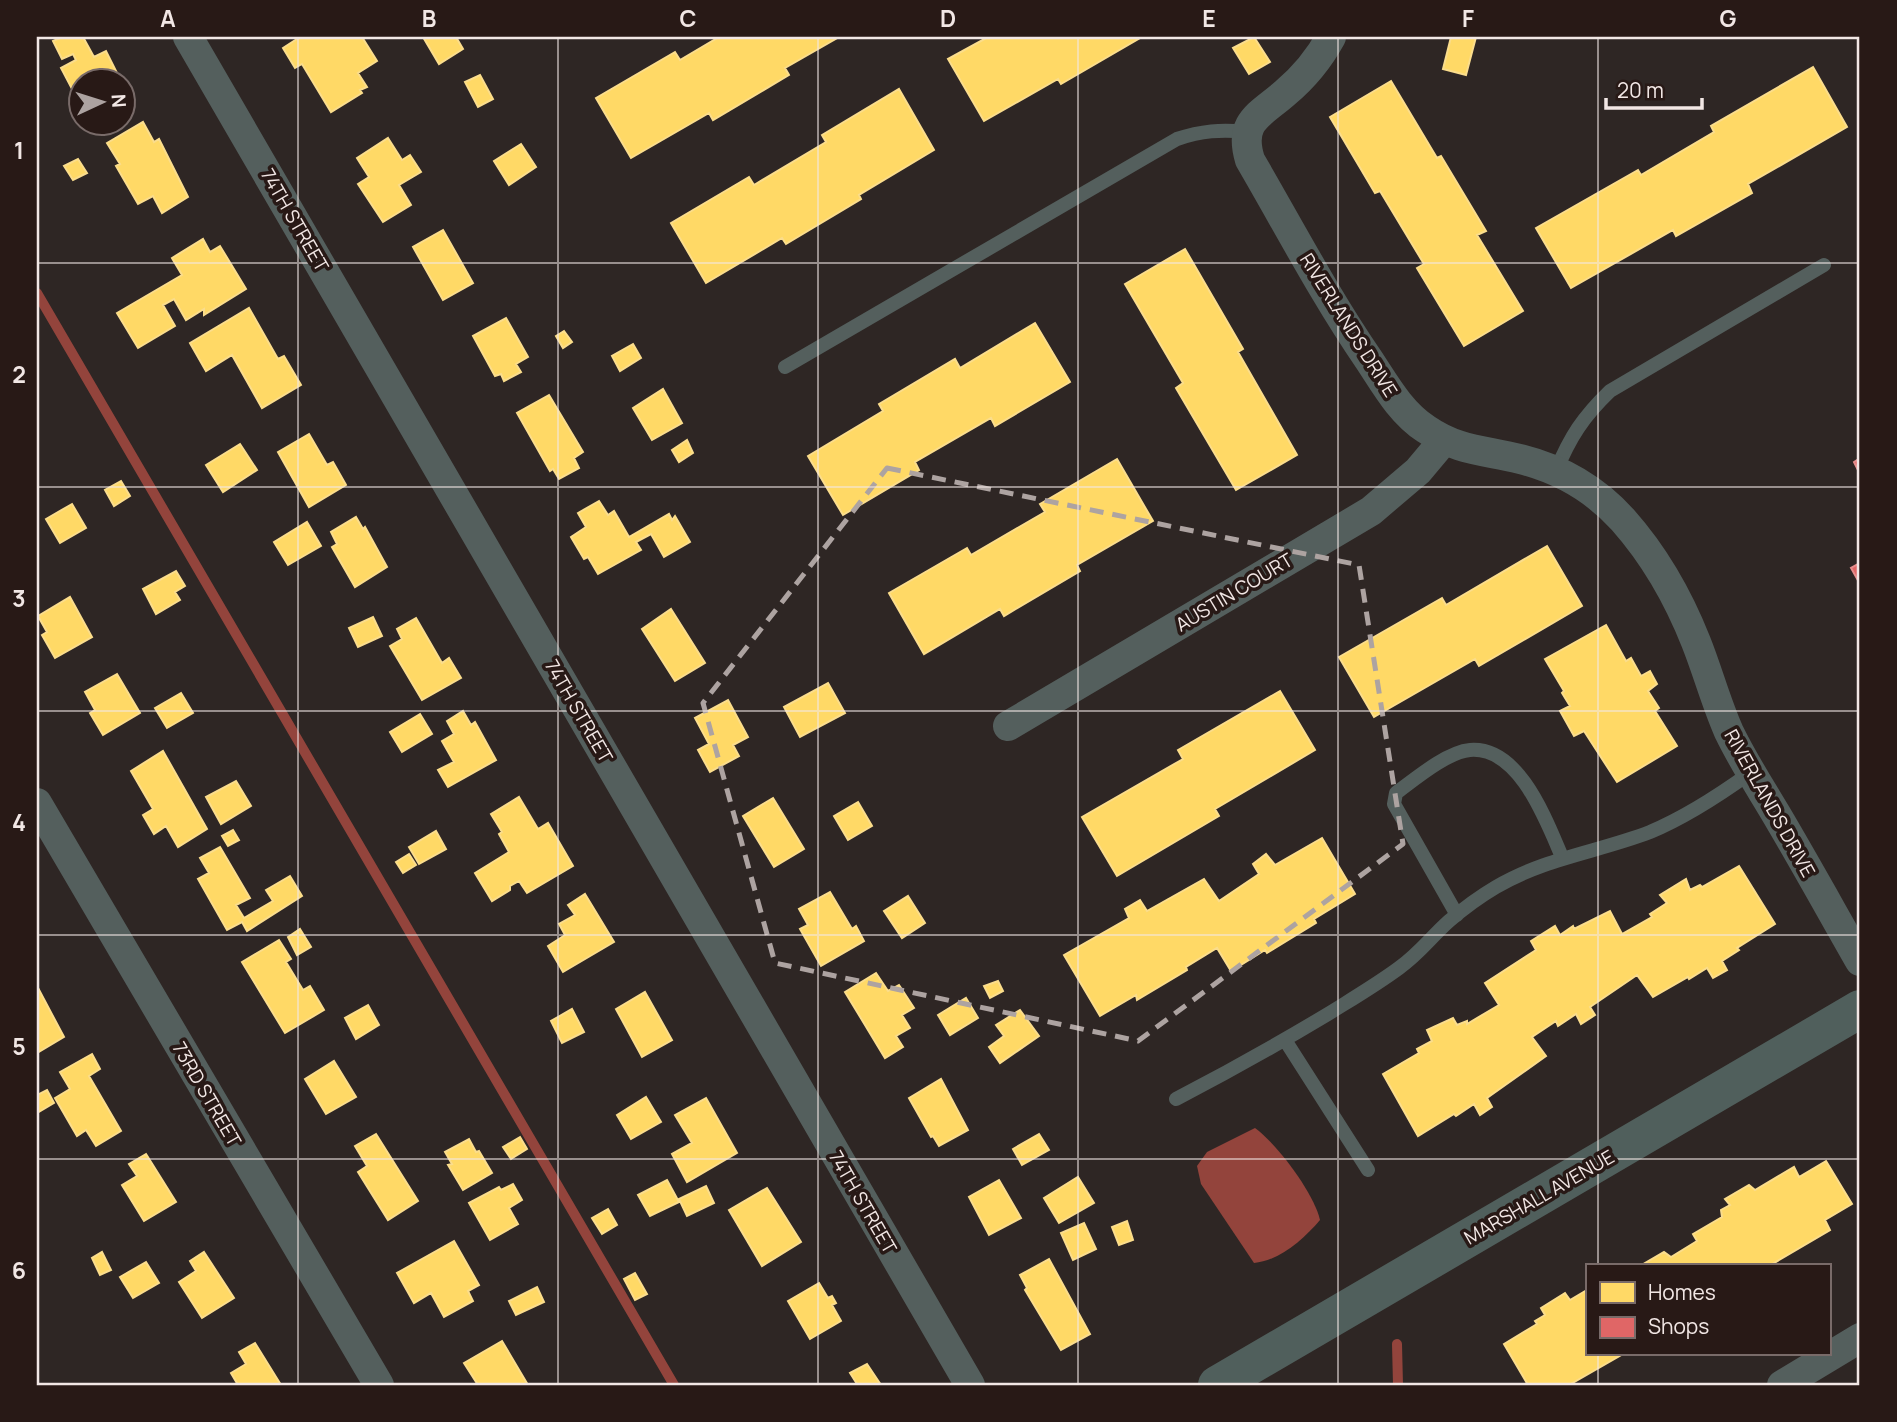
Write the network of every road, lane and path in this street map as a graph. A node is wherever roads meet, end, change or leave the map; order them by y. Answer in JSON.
{"nodes":[{"id":1,"x":188,"y":37,"type":"edge"},
{"id":2,"x":1331,"y":37,"type":"edge"},
{"id":3,"x":1247,"y":132,"type":"junction"},
{"id":4,"x":1824,"y":265,"type":"dead end"},
{"id":5,"x":785,"y":367,"type":"dead end"},
{"id":6,"x":1444,"y":440,"type":"junction"},
{"id":7,"x":1556,"y":471,"type":"junction"},
{"id":8,"x":1008,"y":726,"type":"dead end"},
{"id":9,"x":1750,"y":773,"type":"junction"},
{"id":10,"x":37,"y":803,"type":"edge"},
{"id":11,"x":1562,"y":857,"type":"junction"},
{"id":12,"x":1457,"y":915,"type":"junction"},
{"id":13,"x":1860,"y":961,"type":"edge"},
{"id":14,"x":1860,"y":1009,"type":"edge"},
{"id":15,"x":1285,"y":1040,"type":"junction"},
{"id":16,"x":1175,"y":1099,"type":"dead end"},
{"id":17,"x":1367,"y":1170,"type":"dead end"},
{"id":18,"x":1860,"y":1338,"type":"edge"},
{"id":19,"x":379,"y":1385,"type":"edge"},
{"id":20,"x":970,"y":1385,"type":"edge"},
{"id":21,"x":1217,"y":1385,"type":"edge"},
{"id":22,"x":1782,"y":1385,"type":"edge"}],
"edges":[{"from":1,"to":20,"type":"street","name":"74TH STREET"},
{"from":2,"to":3,"type":"street"},
{"from":3,"to":5,"type":"lane"},
{"from":3,"to":6,"type":"street","name":"RIVERLANDS DRIVE"},
{"from":4,"to":7,"type":"lane"},
{"from":6,"to":7,"type":"street","name":"RIVERLANDS DRIVE"},
{"from":6,"to":8,"type":"street","name":"AUSTIN COURT"},
{"from":7,"to":9,"type":"street","name":"RIVERLANDS DRIVE"},
{"from":9,"to":11,"type":"lane"},
{"from":9,"to":13,"type":"street","name":"RIVERLANDS DRIVE"},
{"from":10,"to":19,"type":"street","name":"73RD STREET"},
{"from":11,"to":12,"type":"lane"},
{"from":11,"to":12,"type":"lane"},
{"from":12,"to":15,"type":"lane"},
{"from":14,"to":21,"type":"street","name":"MARSHALL AVENUE"},
{"from":15,"to":16,"type":"lane"},
{"from":15,"to":17,"type":"lane"},
{"from":18,"to":22,"type":"street"}]}
